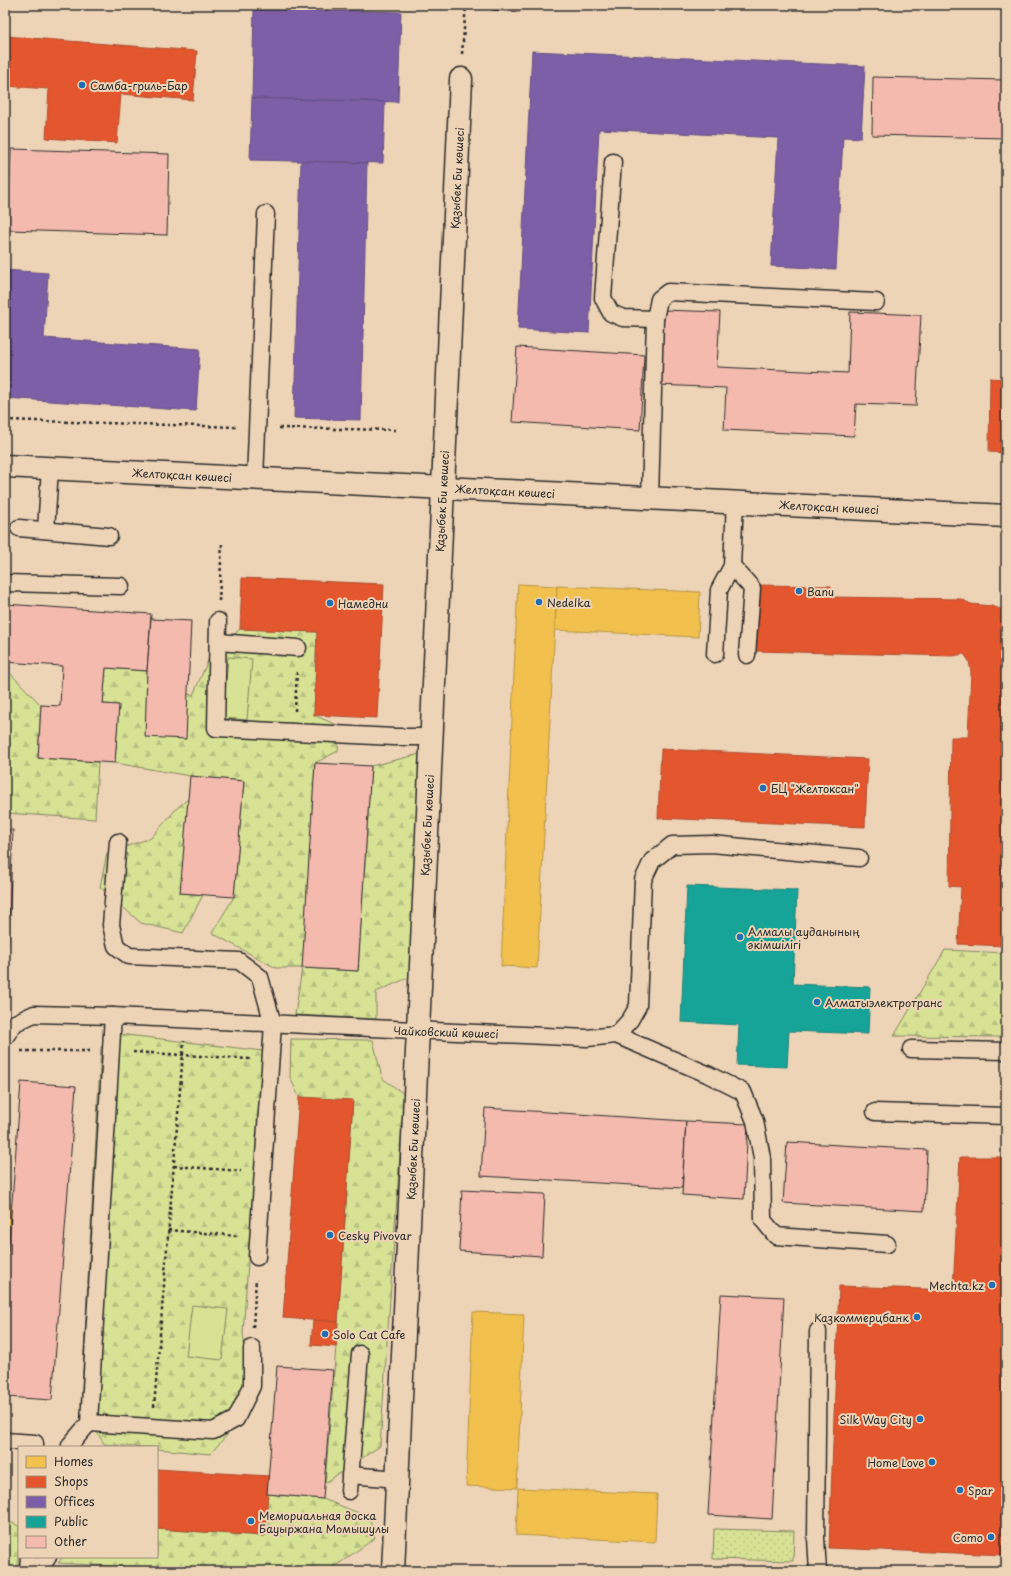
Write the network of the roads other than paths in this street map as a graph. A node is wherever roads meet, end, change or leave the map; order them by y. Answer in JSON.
{"nodes":[{"id":1,"x":461,"y":79,"type":"road end"},
{"id":2,"x":613,"y":162,"type":"dead end"},
{"id":3,"x":266,"y":214,"type":"dead end"},
{"id":4,"x":876,"y":302,"type":"dead end"},
{"id":5,"x":655,"y":319,"type":"junction"},
{"id":6,"x":5,"y":466,"type":"edge"},
{"id":7,"x":50,"y":468,"type":"junction"},
{"id":8,"x":255,"y":479,"type":"junction"},
{"id":9,"x":443,"y":488,"type":"junction"},
{"id":10,"x":650,"y":498,"type":"junction"},
{"id":11,"x":735,"y":502,"type":"junction"},
{"id":12,"x":1006,"y":516,"type":"edge"},
{"id":13,"x":19,"y":528,"type":"dead end"},
{"id":14,"x":46,"y":530,"type":"junction"},
{"id":15,"x":109,"y":536,"type":"dead end"},
{"id":16,"x":732,"y":566,"type":"junction"},
{"id":17,"x":5,"y":583,"type":"edge"},
{"id":18,"x":121,"y":586,"type":"dead end"},
{"id":19,"x":218,"y":621,"type":"road end"},
{"id":20,"x":218,"y":642,"type":"junction"},
{"id":21,"x":298,"y":648,"type":"road end"},
{"id":22,"x":715,"y":654,"type":"dead end"},
{"id":23,"x":747,"y":655,"type":"dead end"},
{"id":24,"x":431,"y":737,"type":"junction"},
{"id":25,"x":118,"y":842,"type":"dead end"},
{"id":26,"x":859,"y":858,"type":"dead end"},
{"id":27,"x":113,"y":1016,"type":"junction"},
{"id":28,"x":273,"y":1024,"type":"junction"},
{"id":29,"x":418,"y":1031,"type":"junction"},
{"id":30,"x":616,"y":1035,"type":"junction"},
{"id":31,"x":5,"y":1037,"type":"edge"},
{"id":32,"x":911,"y":1049,"type":"dead end"},
{"id":33,"x":1006,"y":1051,"type":"edge"},
{"id":34,"x":875,"y":1112,"type":"dead end"},
{"id":35,"x":1006,"y":1116,"type":"edge"},
{"id":36,"x":887,"y":1244,"type":"dead end"},
{"id":37,"x":257,"y":1257,"type":"road end"},
{"id":38,"x":818,"y":1331,"type":"dead end"},
{"id":39,"x":252,"y":1348,"type":"road end"},
{"id":40,"x":360,"y":1354,"type":"dead end"},
{"id":41,"x":89,"y":1422,"type":"junction"},
{"id":42,"x":5,"y":1441,"type":"edge"},
{"id":43,"x":35,"y":1446,"type":"edge"},
{"id":44,"x":70,"y":1446,"type":"edge"},
{"id":45,"x":398,"y":1479,"type":"junction"},
{"id":46,"x":29,"y":1558,"type":"edge"},
{"id":47,"x":47,"y":1558,"type":"edge"},
{"id":48,"x":28,"y":1571,"type":"edge"},
{"id":49,"x":38,"y":1571,"type":"edge"},
{"id":50,"x":393,"y":1571,"type":"edge"},
{"id":51,"x":818,"y":1571,"type":"edge"}],
"edges":[{"from":1,"to":9,"type":"street","name":"Қазыбек Би көшесі"},
{"from":2,"to":5,"type":"lane"},
{"from":3,"to":8,"type":"lane"},
{"from":4,"to":5,"type":"lane"},
{"from":5,"to":10,"type":"lane"},
{"from":6,"to":7,"type":"street","name":"Желтоқсан көшесі"},
{"from":7,"to":8,"type":"street","name":"Желтоқсан көшесі"},
{"from":7,"to":14,"type":"lane"},
{"from":8,"to":9,"type":"street","name":"Желтоқсан көшесі"},
{"from":9,"to":10,"type":"street","name":"Желтоқсан көшесі"},
{"from":9,"to":24,"type":"street","name":"Қазыбек Би көшесі"},
{"from":10,"to":11,"type":"street","name":"Желтоқсан көшесі"},
{"from":11,"to":12,"type":"street","name":"Желтоқсан көшесі"},
{"from":11,"to":16,"type":"lane"},
{"from":13,"to":14,"type":"lane"},
{"from":14,"to":15,"type":"lane"},
{"from":16,"to":22,"type":"lane"},
{"from":16,"to":23,"type":"lane"},
{"from":17,"to":18,"type":"lane"},
{"from":19,"to":20,"type":"lane"},
{"from":20,"to":21,"type":"lane"},
{"from":20,"to":24,"type":"lane"},
{"from":24,"to":29,"type":"street","name":"Қазыбек Би көшесі"},
{"from":25,"to":28,"type":"lane"},
{"from":26,"to":30,"type":"lane"},
{"from":27,"to":28,"type":"lane","name":"Чайковский көшесі"},
{"from":27,"to":31,"type":"lane","name":"Чайковский көшесі"},
{"from":27,"to":41,"type":"lane"},
{"from":28,"to":29,"type":"lane","name":"Чайковский көшесі"},
{"from":28,"to":37,"type":"lane"},
{"from":29,"to":30,"type":"lane","name":"Чайковский көшесі"},
{"from":29,"to":45,"type":"street","name":"Қазыбек Би көшесі"},
{"from":30,"to":36,"type":"lane"},
{"from":32,"to":33,"type":"lane"},
{"from":34,"to":35,"type":"lane"},
{"from":38,"to":51,"type":"lane"},
{"from":39,"to":41,"type":"lane"},
{"from":40,"to":45,"type":"lane"},
{"from":41,"to":44,"type":"lane"},
{"from":42,"to":43,"type":"lane"},
{"from":45,"to":50,"type":"street","name":"Қазыбек Би көшесі"},
{"from":46,"to":48,"type":"lane"},
{"from":47,"to":49,"type":"lane"}]}
